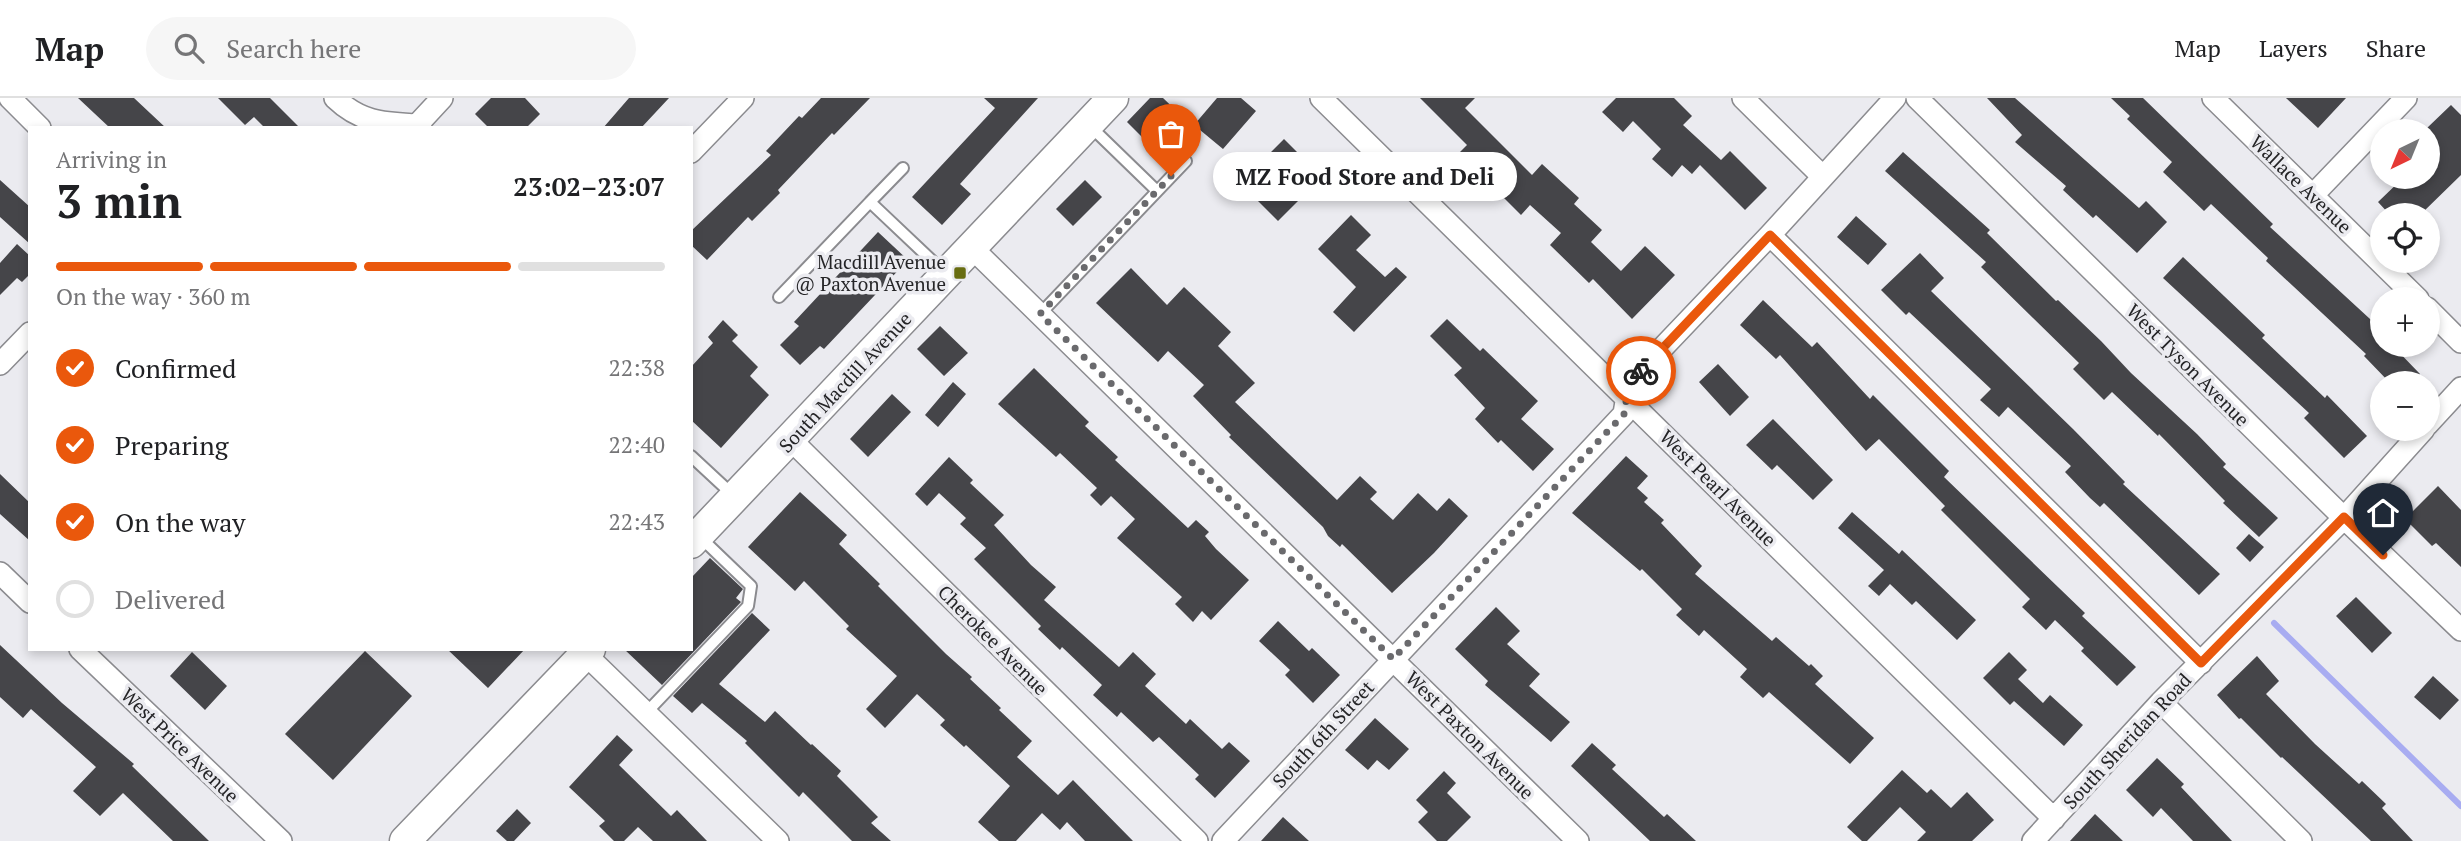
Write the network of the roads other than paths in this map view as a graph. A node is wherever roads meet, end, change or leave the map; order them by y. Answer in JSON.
{"nodes":[{"id":1,"x":10,"y":98,"type":"edge"},
{"id":2,"x":335,"y":98,"type":"edge"},
{"id":3,"x":442,"y":98,"type":"edge"},
{"id":4,"x":743,"y":98,"type":"edge"},
{"id":5,"x":1114,"y":98,"type":"edge"},
{"id":6,"x":1321,"y":98,"type":"edge"},
{"id":7,"x":1743,"y":98,"type":"edge"},
{"id":8,"x":1895,"y":98,"type":"edge"},
{"id":9,"x":1917,"y":98,"type":"edge"},
{"id":10,"x":2213,"y":98,"type":"edge"},
{"id":11,"x":2406,"y":98,"type":"edge"},
{"id":12,"x":1088,"y":124,"type":"junction"},
{"id":13,"x":38,"y":126,"type":"edge"},
{"id":14,"x":419,"y":126,"type":"edge"},
{"id":15,"x":693,"y":150,"type":"edge"},
{"id":16,"x":1186,"y":161,"type":"dead end"},
{"id":17,"x":903,"y":167,"type":"dead end"},
{"id":18,"x":1822,"y":176,"type":"junction"},
{"id":19,"x":1157,"y":191,"type":"junction"},
{"id":20,"x":2313,"y":195,"type":"junction"},
{"id":21,"x":870,"y":202,"type":"junction"},
{"id":22,"x":1770,"y":235,"type":"junction"},
{"id":23,"x":972,"y":248,"type":"junction"},
{"id":24,"x":946,"y":274,"type":"junction"},
{"id":25,"x":2406,"y":287,"type":"edge"},
{"id":26,"x":779,"y":297,"type":"dead end"},
{"id":27,"x":1040,"y":314,"type":"junction"},
{"id":28,"x":2440,"y":321,"type":"edge"},
{"id":29,"x":28,"y":335,"type":"edge"},
{"id":30,"x":2461,"y":342,"type":"edge"},
{"id":31,"x":0,"y":364,"type":"edge"},
{"id":32,"x":2461,"y":388,"type":"edge"},
{"id":33,"x":1627,"y":399,"type":"junction"},
{"id":34,"x":2440,"y":411,"type":"edge"},
{"id":35,"x":790,"y":439,"type":"junction"},
{"id":36,"x":2413,"y":441,"type":"edge"},
{"id":37,"x":693,"y":458,"type":"edge"},
{"id":38,"x":735,"y":497,"type":"junction"},
{"id":39,"x":2344,"y":517,"type":"junction"},
{"id":40,"x":695,"y":534,"type":"edge"},
{"id":41,"x":0,"y":573,"type":"edge"},
{"id":42,"x":28,"y":600,"type":"edge"},
{"id":43,"x":2461,"y":630,"type":"edge"},
{"id":44,"x":82,"y":651,"type":"edge"},
{"id":45,"x":585,"y":651,"type":"edge"},
{"id":46,"x":1393,"y":659,"type":"junction"},
{"id":47,"x":2201,"y":663,"type":"junction"},
{"id":48,"x":2161,"y":702,"type":"junction"},
{"id":49,"x":646,"y":713,"type":"junction"},
{"id":50,"x":2054,"y":819,"type":"junction"},
{"id":51,"x":281,"y":841,"type":"edge"},
{"id":52,"x":405,"y":841,"type":"edge"},
{"id":53,"x":779,"y":841,"type":"edge"},
{"id":54,"x":1197,"y":841,"type":"edge"},
{"id":55,"x":1223,"y":841,"type":"edge"},
{"id":56,"x":1578,"y":841,"type":"edge"},
{"id":57,"x":2033,"y":841,"type":"edge"},
{"id":58,"x":2301,"y":841,"type":"edge"}],
"edges":[{"from":1,"to":13,"type":"street"},
{"from":2,"to":14,"type":"street"},
{"from":3,"to":14,"type":"street"},
{"from":4,"to":15,"type":"street"},
{"from":5,"to":12,"type":"street","name":"South Macdill Avenue"},
{"from":6,"to":33,"type":"street","name":"West Pearl Avenue"},
{"from":7,"to":18,"type":"street"},
{"from":8,"to":18,"type":"street","name":"South 6th Street"},
{"from":9,"to":39,"type":"street","name":"West Tyson Avenue"},
{"from":10,"to":20,"type":"street","name":"Wallace Avenue"},
{"from":11,"to":20,"type":"street"},
{"from":12,"to":19,"type":"lane"},
{"from":12,"to":23,"type":"street","name":"South Macdill Avenue"},
{"from":16,"to":19,"type":"lane"},
{"from":17,"to":21,"type":"lane"},
{"from":18,"to":22,"type":"street","name":"South 6th Street"},
{"from":19,"to":27,"type":"lane"},
{"from":20,"to":25,"type":"street","name":"Wallace Avenue"},
{"from":21,"to":24,"type":"lane"},
{"from":21,"to":26,"type":"lane"},
{"from":22,"to":33,"type":"street","name":"South 6th Street"},
{"from":22,"to":47,"type":"street"},
{"from":23,"to":24,"type":"street","name":"South Macdill Avenue"},
{"from":23,"to":27,"type":"street","name":"West Paxton Avenue"},
{"from":24,"to":35,"type":"street","name":"South Macdill Avenue"},
{"from":27,"to":46,"type":"street","name":"West Paxton Avenue"},
{"from":28,"to":30,"type":"street"},
{"from":29,"to":31,"type":"street"},
{"from":32,"to":34,"type":"street","name":"South Sheridan Road"},
{"from":33,"to":46,"type":"street","name":"South 6th Street"},
{"from":33,"to":50,"type":"street","name":"West Pearl Avenue"},
{"from":35,"to":38,"type":"street","name":"South Macdill Avenue"},
{"from":35,"to":54,"type":"street","name":"Cherokee Avenue"},
{"from":36,"to":39,"type":"street","name":"South Sheridan Road"},
{"from":37,"to":38,"type":"lane"},
{"from":38,"to":40,"type":"street","name":"South Macdill Avenue"},
{"from":39,"to":43,"type":"street","name":"West Tyson Avenue"},
{"from":39,"to":47,"type":"street","name":"South Sheridan Road"},
{"from":40,"to":49,"type":"lane"},
{"from":41,"to":42,"type":"street"},
{"from":44,"to":51,"type":"street","name":"West Price Avenue"},
{"from":45,"to":49,"type":"street"},
{"from":45,"to":52,"type":"street"},
{"from":46,"to":55,"type":"street","name":"South 6th Street"},
{"from":46,"to":56,"type":"street","name":"West Paxton Avenue"},
{"from":47,"to":48,"type":"street","name":"South Sheridan Road"},
{"from":48,"to":50,"type":"street","name":"South Sheridan Road"},
{"from":48,"to":58,"type":"street"},
{"from":49,"to":53,"type":"street"},
{"from":50,"to":57,"type":"street","name":"South Sheridan Road"}]}
